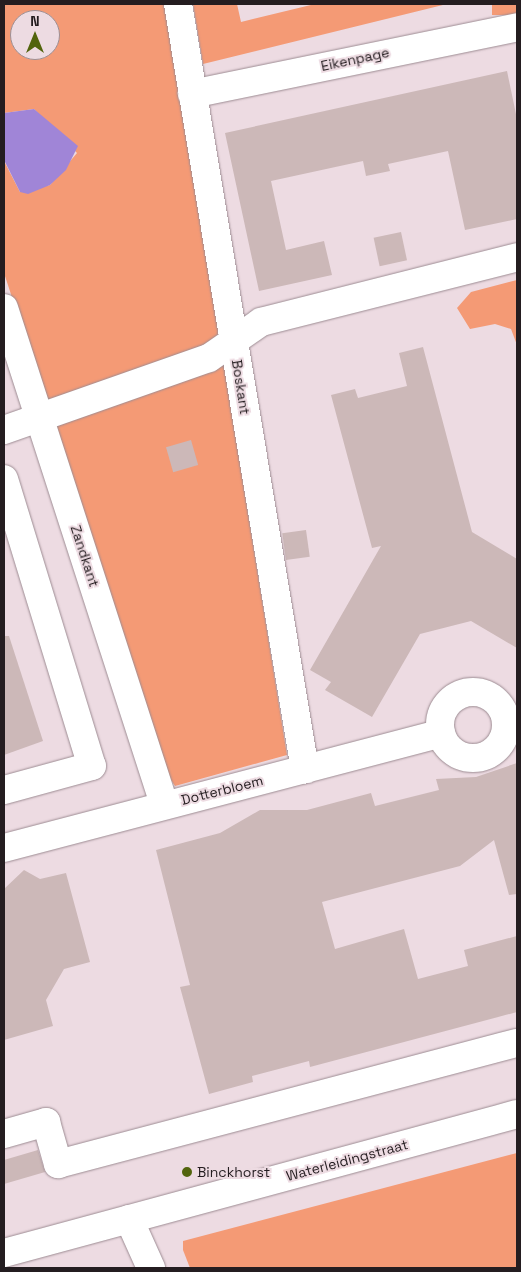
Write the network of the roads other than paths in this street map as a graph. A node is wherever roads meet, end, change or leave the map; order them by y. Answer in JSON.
{"nodes":[{"id":1,"x":178,"y":4,"type":"edge"},
{"id":2,"x":517,"y":27,"type":"edge"},
{"id":3,"x":192,"y":94,"type":"junction"},
{"id":4,"x":517,"y":257,"type":"edge"},
{"id":5,"x":4,"y":308,"type":"edge"},
{"id":6,"x":234,"y":340,"type":"junction"},
{"id":7,"x":38,"y":415,"type":"junction"},
{"id":8,"x":4,"y":430,"type":"edge"},
{"id":9,"x":4,"y":480,"type":"edge"},
{"id":10,"x":511,"y":713,"type":"edge"},
{"id":11,"x":441,"y":733,"type":"junction"},
{"id":12,"x":306,"y":770,"type":"junction"},
{"id":13,"x":4,"y":790,"type":"edge"},
{"id":14,"x":164,"y":804,"type":"junction"},
{"id":15,"x":4,"y":848,"type":"edge"},
{"id":16,"x":517,"y":1042,"type":"edge"},
{"id":17,"x":517,"y":1114,"type":"edge"},
{"id":18,"x":4,"y":1134,"type":"edge"},
{"id":19,"x":129,"y":1219,"type":"junction"},
{"id":20,"x":4,"y":1253,"type":"edge"},
{"id":21,"x":151,"y":1268,"type":"edge"}],
"edges":[{"from":1,"to":3,"type":"street","name":"Boskant"},
{"from":2,"to":3,"type":"street","name":"Eikenpage"},
{"from":3,"to":6,"type":"street","name":"Boskant"},
{"from":4,"to":6,"type":"street"},
{"from":5,"to":7,"type":"street","name":"Zandkant"},
{"from":6,"to":7,"type":"street"},
{"from":6,"to":12,"type":"street","name":"Boskant"},
{"from":7,"to":8,"type":"street"},
{"from":7,"to":14,"type":"street","name":"Zandkant"},
{"from":9,"to":13,"type":"street"},
{"from":10,"to":11,"type":"street"},
{"from":10,"to":11,"type":"street"},
{"from":11,"to":12,"type":"street","name":"Dotterbloem"},
{"from":12,"to":14,"type":"street","name":"Dotterbloem"},
{"from":14,"to":15,"type":"street","name":"Dotterbloem"},
{"from":16,"to":18,"type":"street"},
{"from":17,"to":19,"type":"street","name":"Waterleidingstraat"},
{"from":19,"to":20,"type":"street","name":"Waterleidingstraat"},
{"from":19,"to":21,"type":"street"}]}
